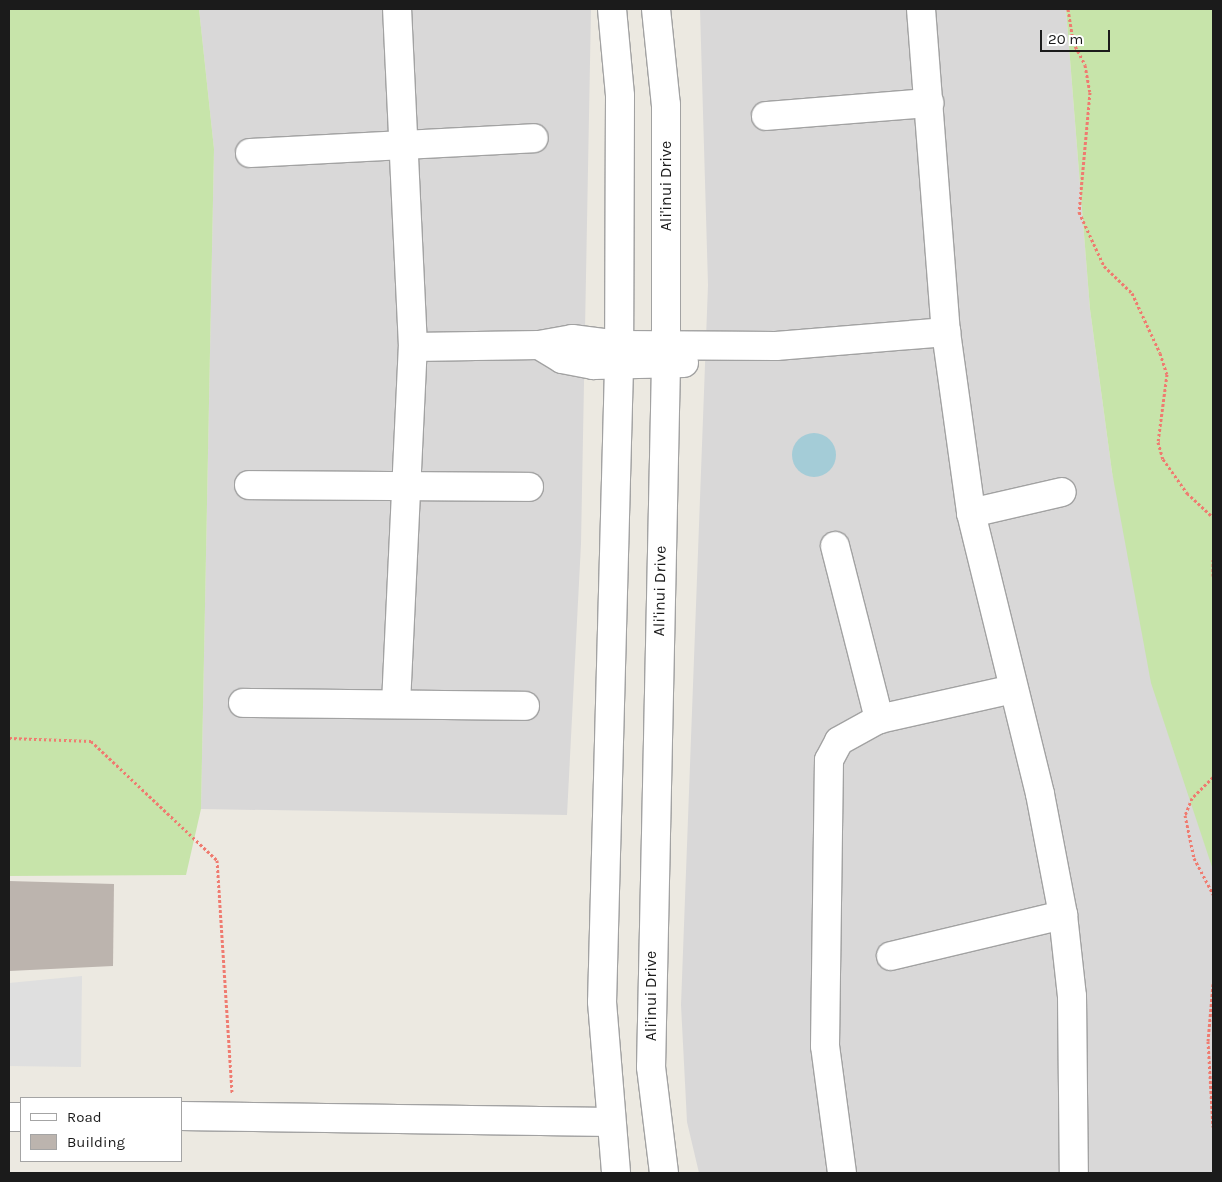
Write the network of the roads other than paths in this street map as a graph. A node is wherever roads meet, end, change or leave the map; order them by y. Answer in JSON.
{"nodes":[{"id":1,"x":397,"y":9,"type":"edge"},
{"id":2,"x":612,"y":9,"type":"edge"},
{"id":3,"x":656,"y":9,"type":"edge"},
{"id":4,"x":921,"y":9,"type":"edge"},
{"id":5,"x":929,"y":103,"type":"junction"},
{"id":6,"x":766,"y":116,"type":"dead end"},
{"id":7,"x":534,"y":138,"type":"dead end"},
{"id":8,"x":406,"y":145,"type":"junction"},
{"id":9,"x":250,"y":153,"type":"dead end"},
{"id":10,"x":946,"y":332,"type":"junction"},
{"id":11,"x":413,"y":346,"type":"junction"},
{"id":12,"x":666,"y":355,"type":"junction"},
{"id":13,"x":619,"y":356,"type":"junction"},
{"id":14,"x":249,"y":485,"type":"dead end"},
{"id":15,"x":406,"y":486,"type":"junction"},
{"id":16,"x":530,"y":487,"type":"dead end"},
{"id":17,"x":1062,"y":492,"type":"dead end"},
{"id":18,"x":971,"y":513,"type":"junction"},
{"id":19,"x":835,"y":546,"type":"dead end"},
{"id":20,"x":1013,"y":689,"type":"junction"},
{"id":21,"x":243,"y":703,"type":"dead end"},
{"id":22,"x":396,"y":704,"type":"junction"},
{"id":23,"x":525,"y":706,"type":"dead end"},
{"id":24,"x":879,"y":719,"type":"junction"},
{"id":25,"x":1063,"y":915,"type":"junction"},
{"id":26,"x":891,"y":956,"type":"dead end"},
{"id":27,"x":182,"y":1116,"type":"edge"},
{"id":28,"x":611,"y":1122,"type":"junction"},
{"id":29,"x":616,"y":1173,"type":"edge"},
{"id":30,"x":664,"y":1173,"type":"edge"},
{"id":31,"x":842,"y":1173,"type":"edge"},
{"id":32,"x":1074,"y":1173,"type":"edge"}],
"edges":[{"from":1,"to":8,"type":"street"},
{"from":2,"to":13,"type":"street"},
{"from":3,"to":12,"type":"street","name":"Ali'inui Drive"},
{"from":4,"to":5,"type":"street"},
{"from":5,"to":6,"type":"street"},
{"from":5,"to":10,"type":"street"},
{"from":7,"to":8,"type":"street"},
{"from":8,"to":9,"type":"street"},
{"from":8,"to":11,"type":"street"},
{"from":10,"to":12,"type":"street"},
{"from":10,"to":18,"type":"street"},
{"from":11,"to":13,"type":"street"},
{"from":11,"to":15,"type":"street"},
{"from":12,"to":13,"type":"street"},
{"from":12,"to":30,"type":"street","name":"Ali'inui Drive"},
{"from":13,"to":28,"type":"street"},
{"from":14,"to":15,"type":"street"},
{"from":15,"to":16,"type":"street"},
{"from":15,"to":22,"type":"street"},
{"from":17,"to":18,"type":"street"},
{"from":18,"to":20,"type":"street"},
{"from":19,"to":24,"type":"street"},
{"from":20,"to":24,"type":"street"},
{"from":20,"to":25,"type":"street"},
{"from":21,"to":22,"type":"street"},
{"from":22,"to":23,"type":"street"},
{"from":24,"to":31,"type":"street"},
{"from":25,"to":26,"type":"street"},
{"from":25,"to":32,"type":"street"},
{"from":27,"to":28,"type":"street"},
{"from":28,"to":29,"type":"street"}]}
